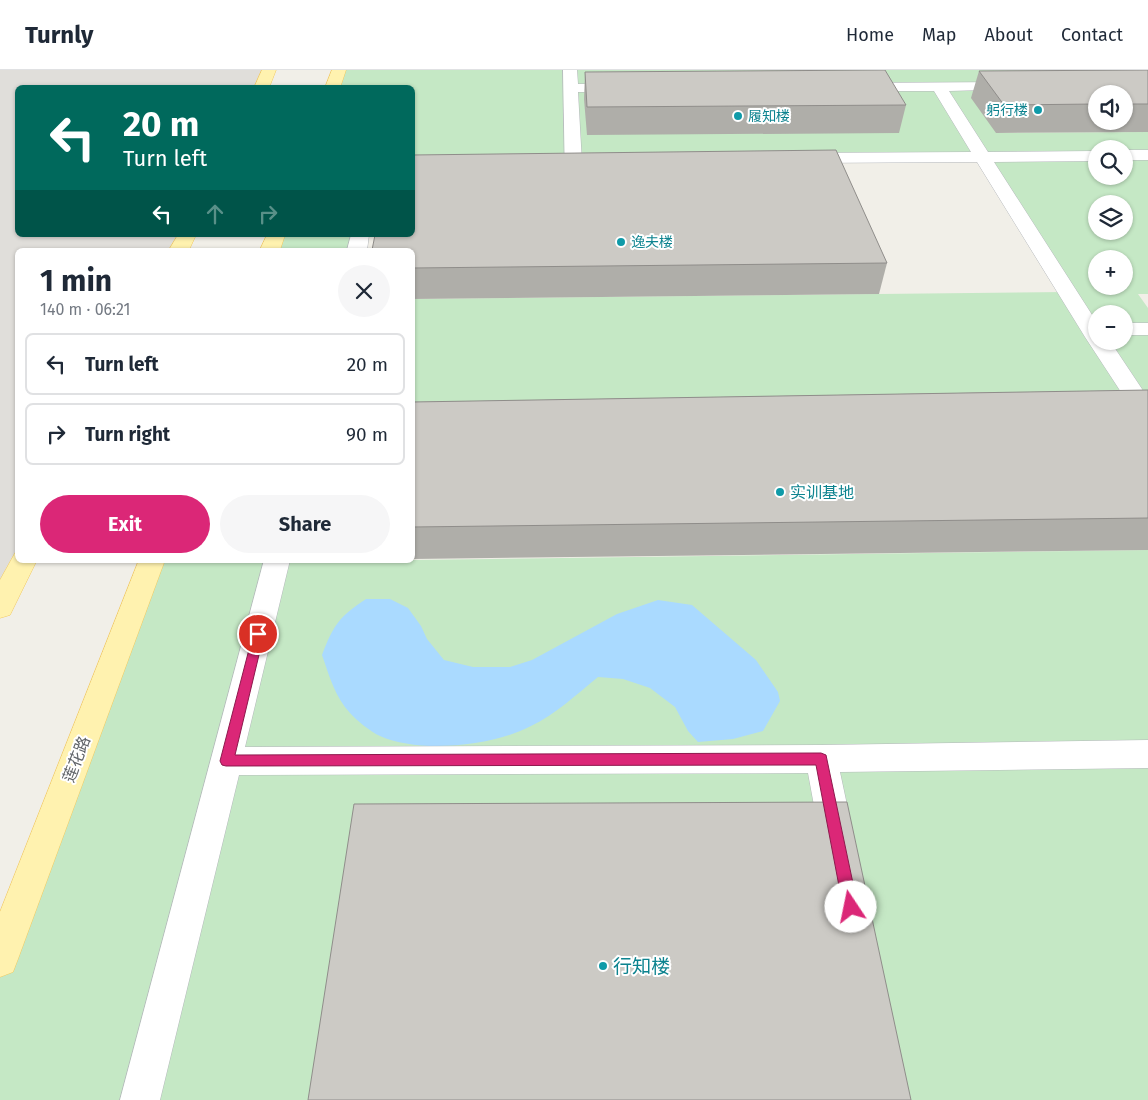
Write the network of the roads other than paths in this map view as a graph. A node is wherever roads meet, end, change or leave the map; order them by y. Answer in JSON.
{"nodes":[{"id":1,"x":269,"y":70,"type":"edge"},
{"id":2,"x":339,"y":70,"type":"edge"},
{"id":3,"x":570,"y":70,"type":"edge"},
{"id":4,"x":1026,"y":81,"type":"edge"},
{"id":5,"x":262,"y":85,"type":"edge"},
{"id":6,"x":333,"y":85,"type":"edge"},
{"id":7,"x":938,"y":86,"type":"junction"},
{"id":8,"x":838,"y":87,"type":"edge"},
{"id":9,"x":571,"y":88,"type":"junction"},
{"id":10,"x":635,"y":88,"type":"edge"},
{"id":11,"x":1148,"y":155,"type":"edge"},
{"id":12,"x":1088,"y":156,"type":"edge"},
{"id":13,"x":1133,"y":156,"type":"edge"},
{"id":14,"x":982,"y":157,"type":"junction"},
{"id":15,"x":781,"y":158,"type":"edge"},
{"id":16,"x":554,"y":159,"type":"edge"},
{"id":17,"x":573,"y":159,"type":"junction"},
{"id":18,"x":593,"y":159,"type":"edge"},
{"id":19,"x":574,"y":181,"type":"edge"},
{"id":20,"x":1088,"y":322,"type":"edge"},
{"id":21,"x":1133,"y":329,"type":"edge"},
{"id":22,"x":1148,"y":329,"type":"edge"},
{"id":23,"x":1104,"y":350,"type":"edge"},
{"id":24,"x":1141,"y":420,"type":"edge"},
{"id":25,"x":22,"y":563,"type":"edge"},
{"id":26,"x":151,"y":563,"type":"edge"},
{"id":27,"x":276,"y":563,"type":"edge"},
{"id":28,"x":0,"y":608,"type":"edge"},
{"id":29,"x":1148,"y":754,"type":"edge"},
{"id":30,"x":821,"y":759,"type":"junction"},
{"id":31,"x":226,"y":761,"type":"junction"},
{"id":32,"x":843,"y":868,"type":"edge"},
{"id":33,"x":0,"y":959,"type":"edge"},
{"id":34,"x":140,"y":1100,"type":"edge"}],
"edges":[{"from":1,"to":5,"type":"main road"},
{"from":2,"to":6,"type":"main road"},
{"from":3,"to":9,"type":"street"},
{"from":4,"to":7,"type":"street"},
{"from":7,"to":8,"type":"street"},
{"from":7,"to":14,"type":"street"},
{"from":9,"to":10,"type":"street"},
{"from":9,"to":17,"type":"street"},
{"from":11,"to":13,"type":"street"},
{"from":12,"to":14,"type":"street"},
{"from":14,"to":15,"type":"street"},
{"from":14,"to":20,"type":"street"},
{"from":16,"to":17,"type":"street"},
{"from":17,"to":18,"type":"street"},
{"from":17,"to":19,"type":"street"},
{"from":21,"to":22,"type":"street"},
{"from":23,"to":24,"type":"street"},
{"from":25,"to":28,"type":"main road"},
{"from":26,"to":33,"type":"main road","name":"莲花路"},
{"from":27,"to":31,"type":"street"},
{"from":29,"to":30,"type":"street"},
{"from":30,"to":31,"type":"street"},
{"from":30,"to":32,"type":"street"},
{"from":31,"to":34,"type":"street"}]}
